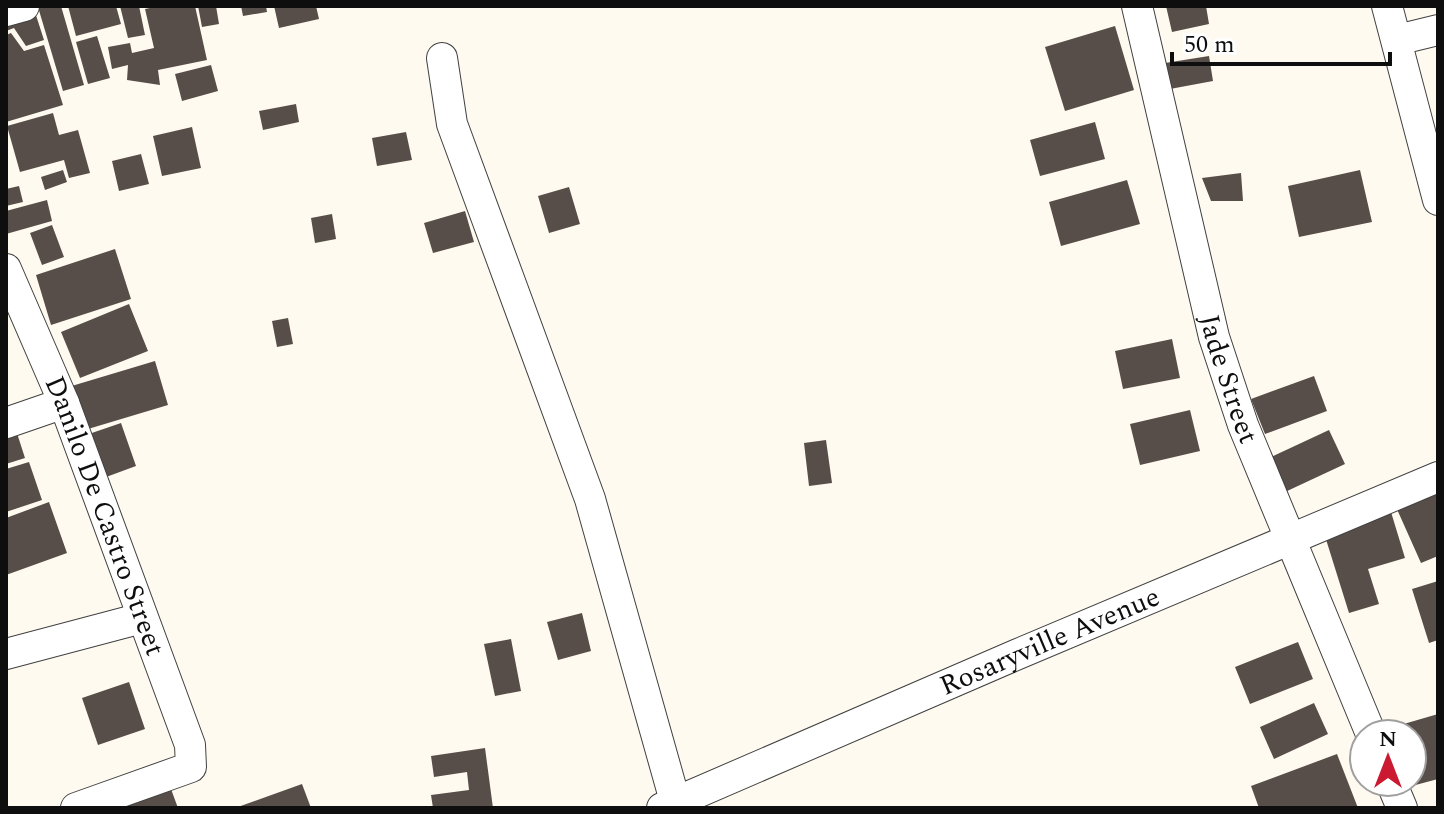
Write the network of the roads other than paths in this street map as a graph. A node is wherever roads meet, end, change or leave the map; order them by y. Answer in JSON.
{"nodes":[{"id":1,"x":24,"y":6,"type":"edge"},
{"id":2,"x":1137,"y":6,"type":"edge"},
{"id":3,"x":1387,"y":6,"type":"edge"},
{"id":4,"x":6,"y":11,"type":"edge"},
{"id":5,"x":1438,"y":30,"type":"edge"},
{"id":6,"x":1397,"y":40,"type":"junction"},
{"id":7,"x":442,"y":58,"type":"dead end"},
{"id":8,"x":1438,"y":200,"type":"edge"},
{"id":9,"x":6,"y":269,"type":"edge"},
{"id":10,"x":64,"y":403,"type":"junction"},
{"id":11,"x":6,"y":423,"type":"edge"},
{"id":12,"x":1438,"y":477,"type":"edge"},
{"id":13,"x":1290,"y":541,"type":"junction"},
{"id":14,"x":142,"y":618,"type":"junction"},
{"id":15,"x":6,"y":654,"type":"edge"},
{"id":16,"x":1364,"y":718,"type":"edge"},
{"id":17,"x":668,"y":805,"type":"edge"},
{"id":18,"x":76,"y":808,"type":"edge"}],
"edges":[{"from":1,"to":4,"type":"street"},
{"from":2,"to":13,"type":"street","name":"Jade Street"},
{"from":3,"to":6,"type":"street"},
{"from":5,"to":6,"type":"street"},
{"from":6,"to":8,"type":"street"},
{"from":7,"to":17,"type":"street"},
{"from":9,"to":10,"type":"street","name":"Danilo De Castro Street"},
{"from":10,"to":11,"type":"street"},
{"from":10,"to":14,"type":"street","name":"Danilo De Castro Street"},
{"from":12,"to":13,"type":"street","name":"Rosaryville Avenue"},
{"from":13,"to":16,"type":"street","name":"Jade Street"},
{"from":13,"to":17,"type":"street","name":"Rosaryville Avenue"},
{"from":14,"to":15,"type":"street"},
{"from":14,"to":18,"type":"street","name":"Danilo De Castro Street"}]}
